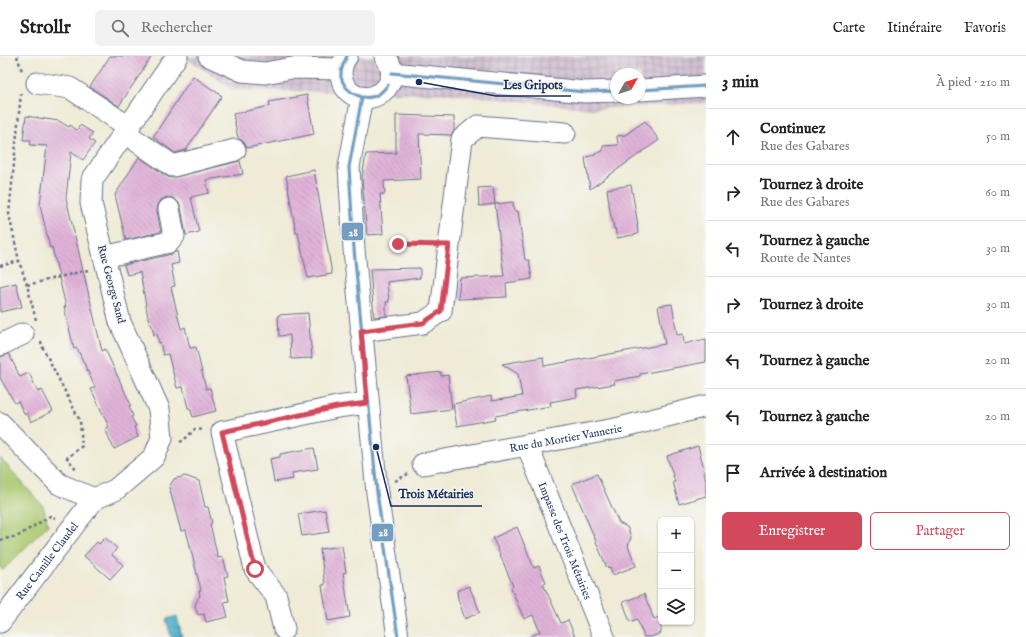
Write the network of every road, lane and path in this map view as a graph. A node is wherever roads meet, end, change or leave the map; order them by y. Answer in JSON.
{"nodes":[{"id":1,"x":17,"y":56,"type":"edge"},
{"id":2,"x":177,"y":56,"type":"edge"},
{"id":3,"x":209,"y":56,"type":"edge"},
{"id":4,"x":344,"y":63,"type":"edge"},
{"id":5,"x":388,"y":64,"type":"edge"},
{"id":6,"x":263,"y":65,"type":"edge"},
{"id":7,"x":28,"y":82,"type":"junction"},
{"id":8,"x":706,"y":86,"type":"edge"},
{"id":9,"x":646,"y":90,"type":"edge"},
{"id":10,"x":610,"y":91,"type":"edge"},
{"id":11,"x":362,"y":97,"type":"junction"},
{"id":12,"x":127,"y":130,"type":"junction"},
{"id":13,"x":566,"y":133,"type":"dead end"},
{"id":14,"x":235,"y":150,"type":"dead end"},
{"id":15,"x":169,"y":209,"type":"dead end"},
{"id":16,"x":398,"y":244,"type":"dead end"},
{"id":17,"x":449,"y":245,"type":"junction"},
{"id":18,"x":19,"y":261,"type":"junction"},
{"id":19,"x":105,"y":261,"type":"junction"},
{"id":20,"x":0,"y":266,"type":"edge"},
{"id":21,"x":27,"y":285,"type":"junction"},
{"id":22,"x":33,"y":331,"type":"junction"},
{"id":23,"x":361,"y":331,"type":"junction"},
{"id":24,"x":0,"y":345,"type":"edge"},
{"id":25,"x":367,"y":403,"type":"junction"},
{"id":26,"x":706,"y":406,"type":"edge"},
{"id":27,"x":0,"y":424,"type":"edge"},
{"id":28,"x":222,"y":432,"type":"junction"},
{"id":29,"x":160,"y":443,"type":"junction"},
{"id":30,"x":527,"y":445,"type":"junction"},
{"id":31,"x":424,"y":464,"type":"joint"},
{"id":32,"x":74,"y":491,"type":"junction"},
{"id":33,"x":376,"y":493,"type":"junction"},
{"id":34,"x":94,"y":498,"type":"junction"},
{"id":35,"x":75,"y":524,"type":"junction"},
{"id":36,"x":0,"y":540,"type":"edge"},
{"id":37,"x":0,"y":622,"type":"edge"},
{"id":38,"x":284,"y":629,"type":"dead end"},
{"id":39,"x":398,"y":637,"type":"edge"},
{"id":40,"x":604,"y":637,"type":"edge"}],
"edges":[{"from":1,"to":7,"type":"path"},
{"from":2,"to":12,"type":"street","name":"Rue George Sand"},
{"from":3,"to":6,"type":"street"},
{"from":4,"to":6,"type":"street"},
{"from":4,"to":11,"type":"street"},
{"from":5,"to":10,"type":"street"},
{"from":5,"to":11,"type":"street"},
{"from":7,"to":12,"type":"street"},
{"from":7,"to":18,"type":"path"},
{"from":8,"to":9,"type":"street"},
{"from":11,"to":23,"type":"street"},
{"from":12,"to":14,"type":"street"},
{"from":12,"to":19,"type":"street","name":"Rue George Sand"},
{"from":13,"to":17,"type":"street"},
{"from":15,"to":19,"type":"street"},
{"from":16,"to":17,"type":"path"},
{"from":17,"to":23,"type":"street"},
{"from":18,"to":20,"type":"path"},
{"from":18,"to":21,"type":"path"},
{"from":19,"to":21,"type":"path"},
{"from":19,"to":29,"type":"street","name":"Rue George Sand"},
{"from":21,"to":22,"type":"path"},
{"from":22,"to":24,"type":"street"},
{"from":22,"to":32,"type":"path"},
{"from":23,"to":25,"type":"street"},
{"from":25,"to":28,"type":"street"},
{"from":25,"to":33,"type":"street"},
{"from":26,"to":30,"type":"street","name":"Rue du Mortier Vannerie"},
{"from":27,"to":32,"type":"street"},
{"from":28,"to":29,"type":"path"},
{"from":28,"to":38,"type":"street"},
{"from":29,"to":34,"type":"street","name":"Rue George Sand"},
{"from":30,"to":31,"type":"street","name":"Rue du Mortier Vannerie"},
{"from":30,"to":40,"type":"street","name":"Impasse des Trois Métairies"},
{"from":31,"to":33,"type":"path"},
{"from":32,"to":34,"type":"street"},
{"from":33,"to":39,"type":"street"},
{"from":34,"to":35,"type":"street","name":"Rue Camille Claudel"},
{"from":35,"to":36,"type":"path"},
{"from":35,"to":37,"type":"street","name":"Rue Camille Claudel"}]}
